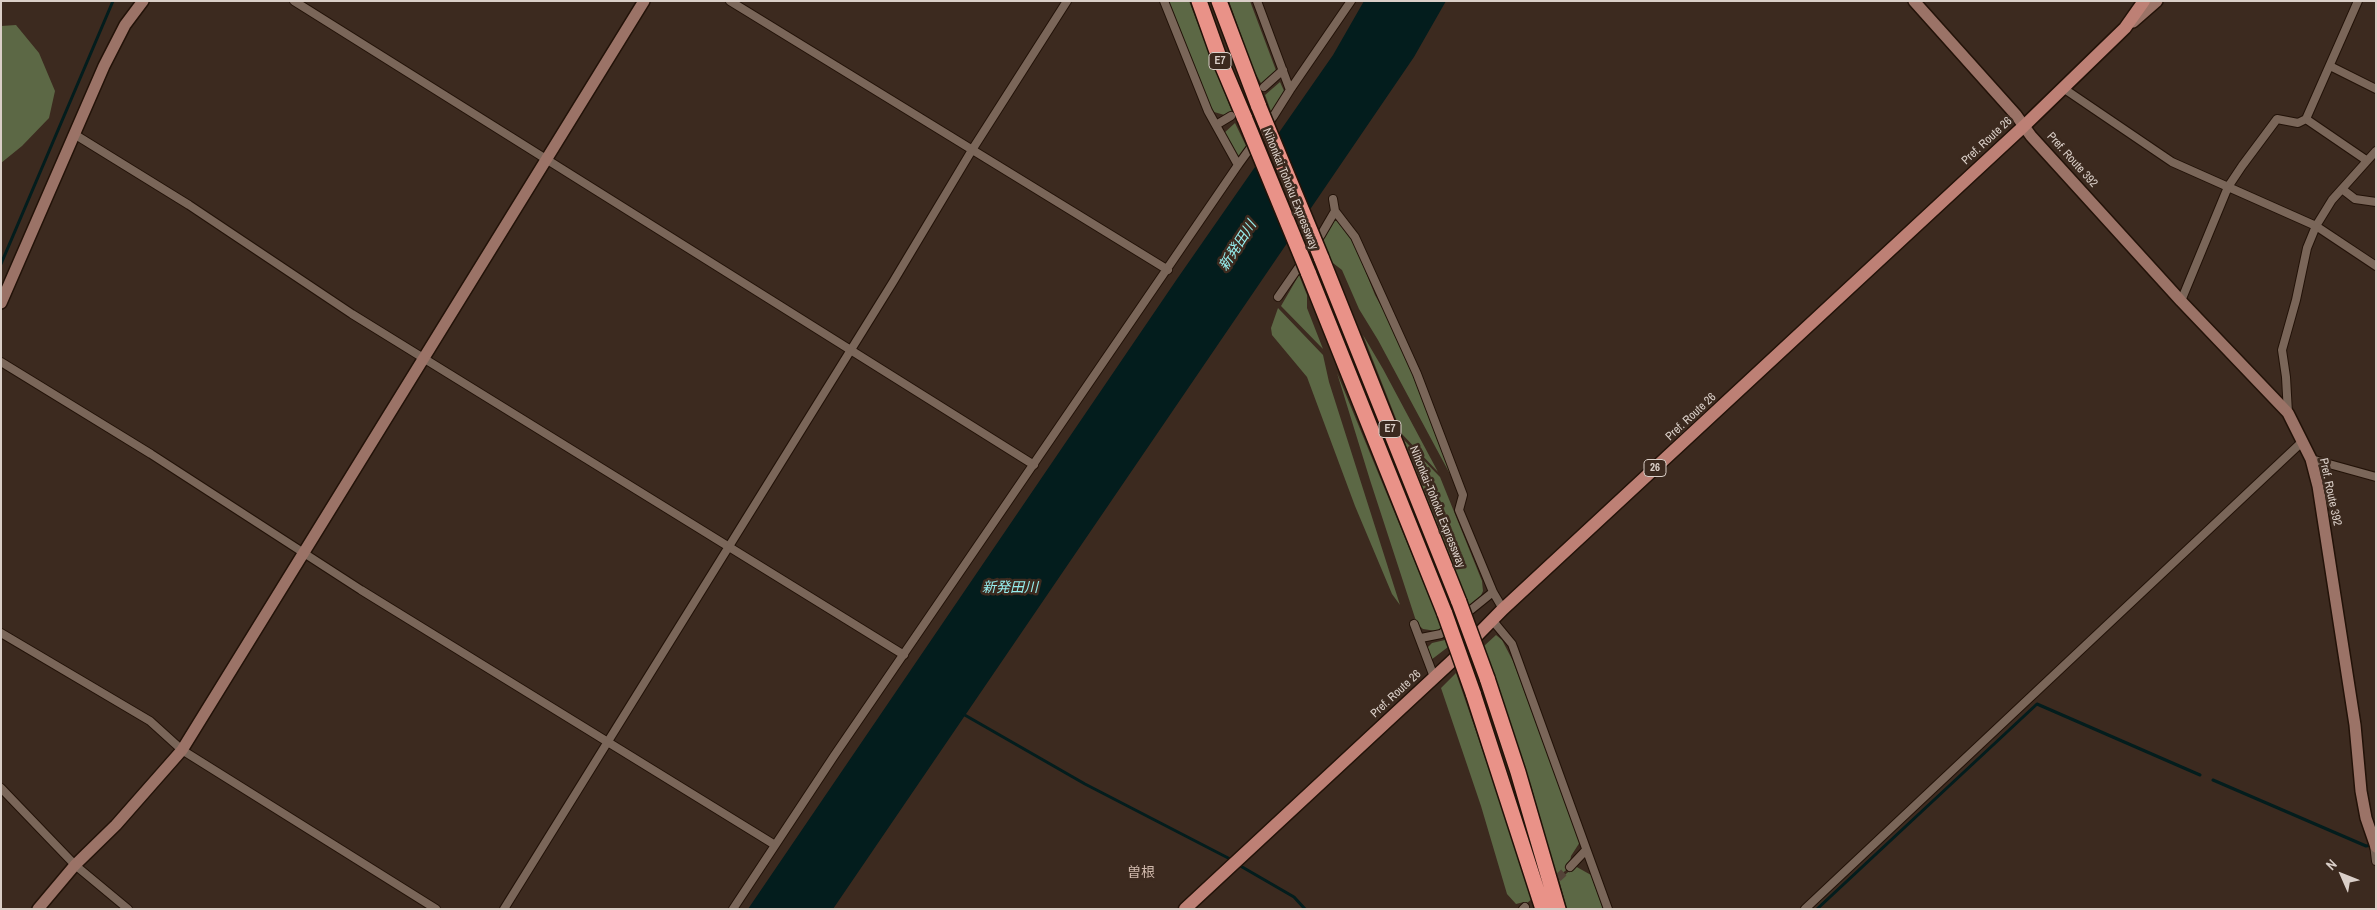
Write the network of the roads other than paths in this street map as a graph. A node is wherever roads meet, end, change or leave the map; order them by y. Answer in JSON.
{"nodes":[{"id":1,"x":143,"y":1,"type":"edge"},
{"id":2,"x":294,"y":1,"type":"edge"},
{"id":3,"x":644,"y":1,"type":"edge"},
{"id":4,"x":730,"y":1,"type":"edge"},
{"id":5,"x":1067,"y":1,"type":"edge"},
{"id":6,"x":1164,"y":1,"type":"edge"},
{"id":7,"x":1199,"y":1,"type":"edge"},
{"id":8,"x":1219,"y":1,"type":"edge"},
{"id":9,"x":1257,"y":1,"type":"edge"},
{"id":10,"x":1351,"y":1,"type":"edge"},
{"id":11,"x":1914,"y":1,"type":"edge"},
{"id":12,"x":2144,"y":1,"type":"edge"},
{"id":13,"x":2158,"y":1,"type":"edge"},
{"id":14,"x":2358,"y":1,"type":"edge"},
{"id":15,"x":2126,"y":28,"type":"junction"},
{"id":16,"x":2330,"y":66,"type":"junction"},
{"id":17,"x":1282,"y":70,"type":"junction"},
{"id":18,"x":1264,"y":88,"type":"dead end"},
{"id":19,"x":2063,"y":88,"type":"junction"},
{"id":20,"x":2376,"y":89,"type":"edge"},
{"id":21,"x":1290,"y":90,"type":"junction"},
{"id":22,"x":1238,"y":117,"type":"junction"},
{"id":23,"x":2306,"y":119,"type":"junction"},
{"id":24,"x":1216,"y":125,"type":"junction"},
{"id":25,"x":2024,"y":126,"type":"junction"},
{"id":26,"x":74,"y":134,"type":"junction"},
{"id":27,"x":972,"y":150,"type":"junction"},
{"id":28,"x":2376,"y":151,"type":"edge"},
{"id":29,"x":546,"y":158,"type":"junction"},
{"id":30,"x":2366,"y":160,"type":"junction"},
{"id":31,"x":1238,"y":166,"type":"junction"},
{"id":32,"x":2228,"y":188,"type":"junction"},
{"id":33,"x":2342,"y":189,"type":"junction"},
{"id":34,"x":1333,"y":199,"type":"dead end"},
{"id":35,"x":2376,"y":202,"type":"edge"},
{"id":36,"x":1335,"y":210,"type":"junction"},
{"id":37,"x":2316,"y":226,"type":"junction"},
{"id":38,"x":1321,"y":257,"type":"joint"},
{"id":39,"x":2376,"y":266,"type":"edge"},
{"id":40,"x":1168,"y":270,"type":"junction"},
{"id":41,"x":1278,"y":297,"type":"dead end"},
{"id":42,"x":2181,"y":301,"type":"junction"},
{"id":43,"x":1,"y":303,"type":"edge"},
{"id":44,"x":851,"y":349,"type":"junction"},
{"id":45,"x":424,"y":358,"type":"junction"},
{"id":46,"x":1,"y":362,"type":"edge"},
{"id":47,"x":2288,"y":413,"type":"junction"},
{"id":48,"x":2303,"y":441,"type":"junction"},
{"id":49,"x":2311,"y":460,"type":"junction"},
{"id":50,"x":1034,"y":465,"type":"junction"},
{"id":51,"x":2376,"y":477,"type":"edge"},
{"id":52,"x":728,"y":547,"type":"junction"},
{"id":53,"x":303,"y":554,"type":"junction"},
{"id":54,"x":1493,"y":592,"type":"junction"},
{"id":55,"x":1503,"y":609,"type":"junction"},
{"id":56,"x":1493,"y":621,"type":"junction"},
{"id":57,"x":1414,"y":624,"type":"dead end"},
{"id":58,"x":1,"y":633,"type":"edge"},
{"id":59,"x":1421,"y":638,"type":"junction"},
{"id":60,"x":904,"y":655,"type":"junction"},
{"id":61,"x":1434,"y":677,"type":"junction"},
{"id":62,"x":607,"y":743,"type":"junction"},
{"id":63,"x":182,"y":750,"type":"junction"},
{"id":64,"x":1,"y":788,"type":"edge"},
{"id":65,"x":775,"y":845,"type":"junction"},
{"id":66,"x":2375,"y":846,"type":"edge"},
{"id":67,"x":1586,"y":850,"type":"junction"},
{"id":68,"x":2376,"y":861,"type":"edge"},
{"id":69,"x":74,"y":865,"type":"junction"},
{"id":70,"x":1570,"y":867,"type":"tunnel mouth"},
{"id":71,"x":38,"y":909,"type":"edge"},
{"id":72,"x":128,"y":909,"type":"edge"},
{"id":73,"x":436,"y":909,"type":"edge"},
{"id":74,"x":504,"y":909,"type":"edge"},
{"id":75,"x":733,"y":909,"type":"edge"},
{"id":76,"x":1185,"y":909,"type":"edge"},
{"id":77,"x":1543,"y":909,"type":"edge"},
{"id":78,"x":1558,"y":909,"type":"edge"},
{"id":79,"x":1608,"y":909,"type":"edge"},
{"id":80,"x":1805,"y":909,"type":"edge"}],
"edges":[{"from":1,"to":26,"type":"street"},
{"from":2,"to":29,"type":"street"},
{"from":3,"to":29,"type":"street"},
{"from":4,"to":27,"type":"street"},
{"from":5,"to":27,"type":"street"},
{"from":6,"to":24,"type":"street"},
{"from":7,"to":22,"type":"highway","number":"E7"},
{"from":8,"to":38,"type":"highway","name":"Nihonkai Tohoku Expressway","number":"E7","bridge":true},
{"from":9,"to":17,"type":"street"},
{"from":10,"to":21,"type":"street"},
{"from":11,"to":25,"type":"street","name":"Pref. Route 392"},
{"from":12,"to":15,"type":"main road","name":"Pref. Route 26","number":"26"},
{"from":13,"to":15,"type":"street"},
{"from":14,"to":16,"type":"street"},
{"from":15,"to":19,"type":"main road","name":"Pref. Route 26","number":"26"},
{"from":16,"to":20,"type":"street"},
{"from":16,"to":23,"type":"street"},
{"from":17,"to":18,"type":"street"},
{"from":17,"to":21,"type":"street"},
{"from":19,"to":25,"type":"main road","name":"Pref. Route 26","number":"26"},
{"from":19,"to":32,"type":"street"},
{"from":21,"to":31,"type":"street"},
{"from":22,"to":24,"type":"street"},
{"from":22,"to":77,"type":"highway","name":"Nihonkai Tohoku Expressway","number":"E7","bridge":true},
{"from":23,"to":30,"type":"street"},
{"from":23,"to":32,"type":"street"},
{"from":24,"to":31,"type":"street"},
{"from":25,"to":42,"type":"street","name":"Pref. Route 392"},
{"from":25,"to":55,"type":"main road","name":"Pref. Route 26","number":"26"},
{"from":26,"to":43,"type":"street"},
{"from":26,"to":45,"type":"street"},
{"from":27,"to":40,"type":"street"},
{"from":27,"to":44,"type":"street"},
{"from":28,"to":30,"type":"street"},
{"from":29,"to":44,"type":"street"},
{"from":29,"to":45,"type":"street"},
{"from":30,"to":33,"type":"street"},
{"from":31,"to":40,"type":"street"},
{"from":32,"to":37,"type":"street"},
{"from":32,"to":42,"type":"street"},
{"from":33,"to":35,"type":"street"},
{"from":33,"to":37,"type":"street"},
{"from":34,"to":36,"type":"street"},
{"from":36,"to":41,"type":"street"},
{"from":36,"to":54,"type":"street"},
{"from":37,"to":39,"type":"street"},
{"from":37,"to":47,"type":"street"},
{"from":38,"to":78,"type":"highway","name":"Nihonkai-Tohoku Expressway","number":"E7","bridge":true},
{"from":40,"to":50,"type":"street"},
{"from":42,"to":47,"type":"street","name":"Pref. Route 392"},
{"from":44,"to":50,"type":"street"},
{"from":44,"to":52,"type":"street"},
{"from":45,"to":52,"type":"street"},
{"from":45,"to":53,"type":"street"},
{"from":46,"to":53,"type":"street"},
{"from":47,"to":48,"type":"street","name":"Pref. Route 392"},
{"from":48,"to":49,"type":"street","name":"Pref. Route 392"},
{"from":48,"to":80,"type":"street"},
{"from":49,"to":51,"type":"street"},
{"from":49,"to":66,"type":"street","name":"Pref. Route 392"},
{"from":50,"to":60,"type":"street"},
{"from":52,"to":60,"type":"street"},
{"from":52,"to":62,"type":"street"},
{"from":53,"to":62,"type":"street"},
{"from":53,"to":63,"type":"street"},
{"from":54,"to":55,"type":"street"},
{"from":54,"to":59,"type":"street"},
{"from":55,"to":56,"type":"main road","name":"Pref. Route 26","number":"26"},
{"from":56,"to":61,"type":"main road","name":"Pref. Route 26","number":"26"},
{"from":56,"to":67,"type":"street"},
{"from":57,"to":59,"type":"street"},
{"from":58,"to":63,"type":"street"},
{"from":59,"to":61,"type":"street"},
{"from":60,"to":65,"type":"street"},
{"from":61,"to":76,"type":"main road","name":"Pref. Route 26","number":"26"},
{"from":62,"to":65,"type":"street"},
{"from":62,"to":74,"type":"street"},
{"from":63,"to":69,"type":"street"},
{"from":63,"to":73,"type":"street"},
{"from":64,"to":69,"type":"street"},
{"from":65,"to":75,"type":"street"},
{"from":66,"to":68,"type":"street"},
{"from":67,"to":70,"type":"street"},
{"from":67,"to":79,"type":"street"},
{"from":69,"to":71,"type":"street"},
{"from":69,"to":72,"type":"street"}]}
